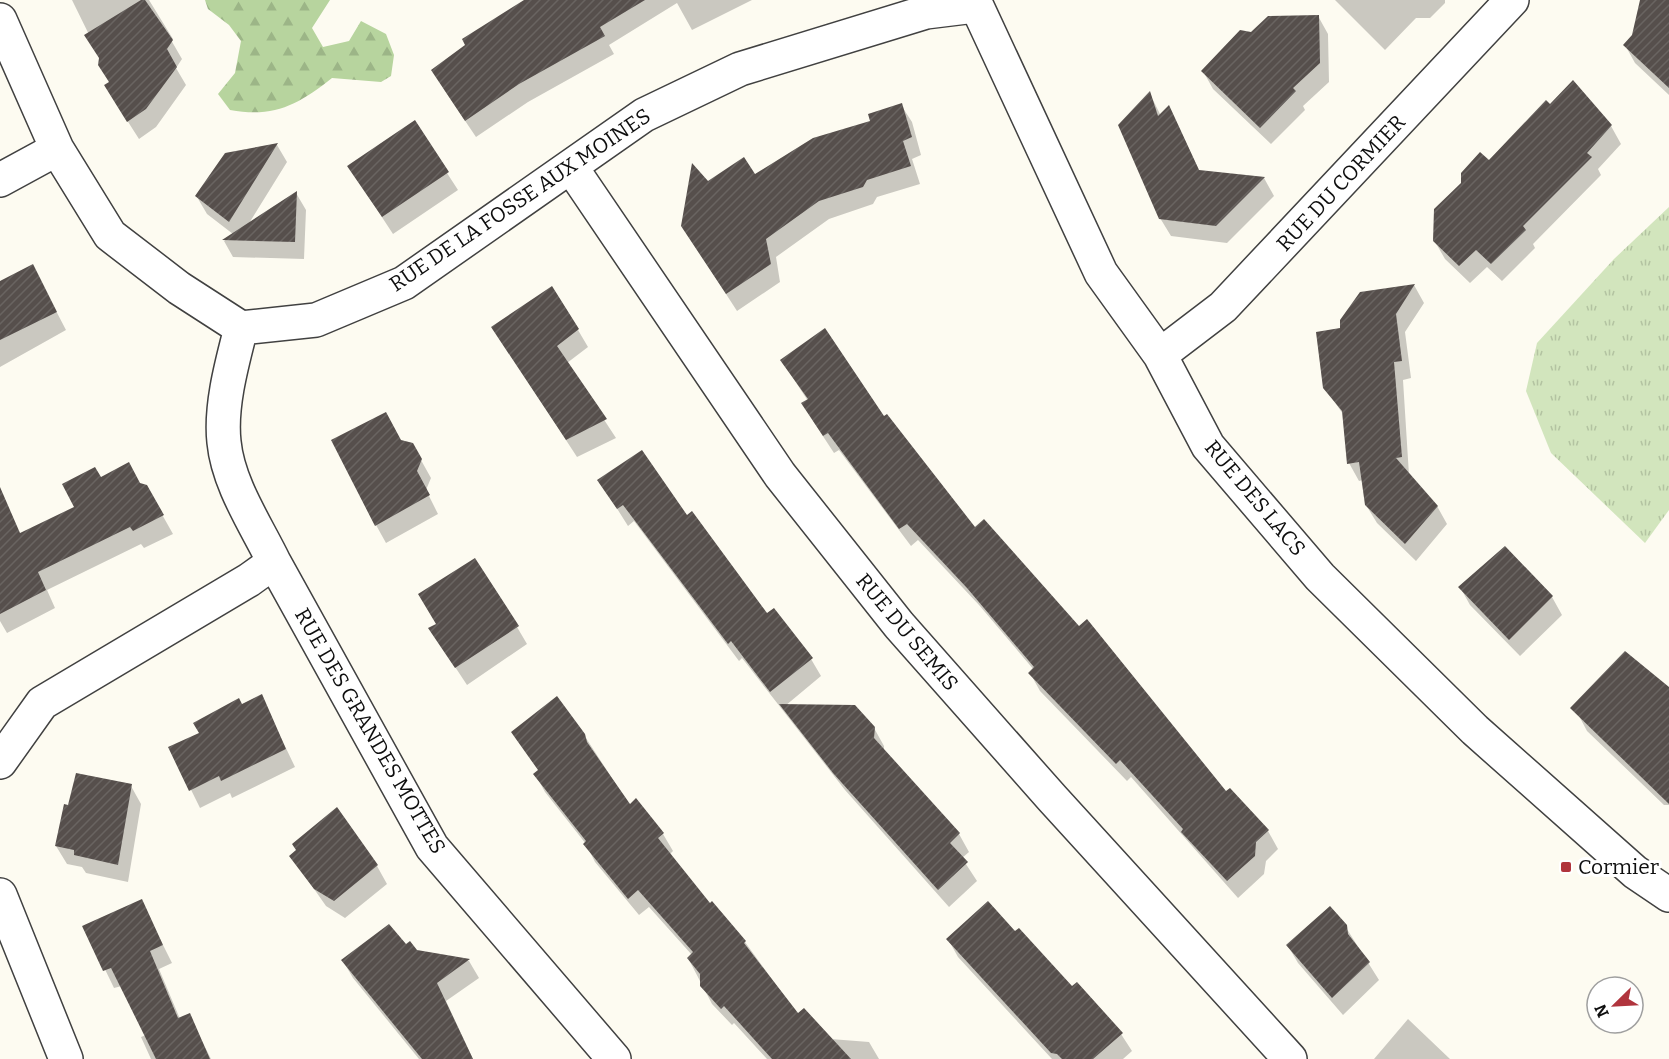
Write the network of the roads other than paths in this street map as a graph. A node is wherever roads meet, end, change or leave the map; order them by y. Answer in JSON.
{"nodes":[{"id":1,"x":1512,"y":0,"type":"edge"},
{"id":2,"x":975,"y":3,"type":"edge"},
{"id":3,"x":0,"y":20,"type":"edge"},
{"id":4,"x":57,"y":149,"type":"junction"},
{"id":5,"x":571,"y":167,"type":"junction"},
{"id":6,"x":0,"y":180,"type":"edge"},
{"id":7,"x":241,"y":328,"type":"junction"},
{"id":8,"x":1160,"y":356,"type":"junction"},
{"id":9,"x":274,"y":562,"type":"junction"},
{"id":10,"x":0,"y":762,"type":"edge"},
{"id":11,"x":0,"y":895,"type":"edge"},
{"id":12,"x":1669,"y":895,"type":"edge"},
{"id":13,"x":66,"y":1059,"type":"edge"},
{"id":14,"x":614,"y":1059,"type":"edge"},
{"id":15,"x":1290,"y":1059,"type":"edge"}],
"edges":[{"from":1,"to":8,"type":"street","name":"RUE DU CORMIER"},
{"from":2,"to":5,"type":"street","name":"RUE DE LA FOSSE AUX MOINES"},
{"from":2,"to":8,"type":"street","name":"RUE DES LACS"},
{"from":3,"to":4,"type":"street"},
{"from":4,"to":6,"type":"street"},
{"from":4,"to":7,"type":"street"},
{"from":5,"to":7,"type":"street","name":"RUE DE LA FOSSE AUX MOINES"},
{"from":5,"to":15,"type":"street","name":"RUE DU SEMIS"},
{"from":7,"to":9,"type":"street","name":"RUE DES GRANDES MOTTES"},
{"from":8,"to":12,"type":"street","name":"RUE DES LACS"},
{"from":9,"to":10,"type":"street"},
{"from":9,"to":14,"type":"street","name":"RUE DES GRANDES MOTTES"},
{"from":11,"to":13,"type":"street"}]}
